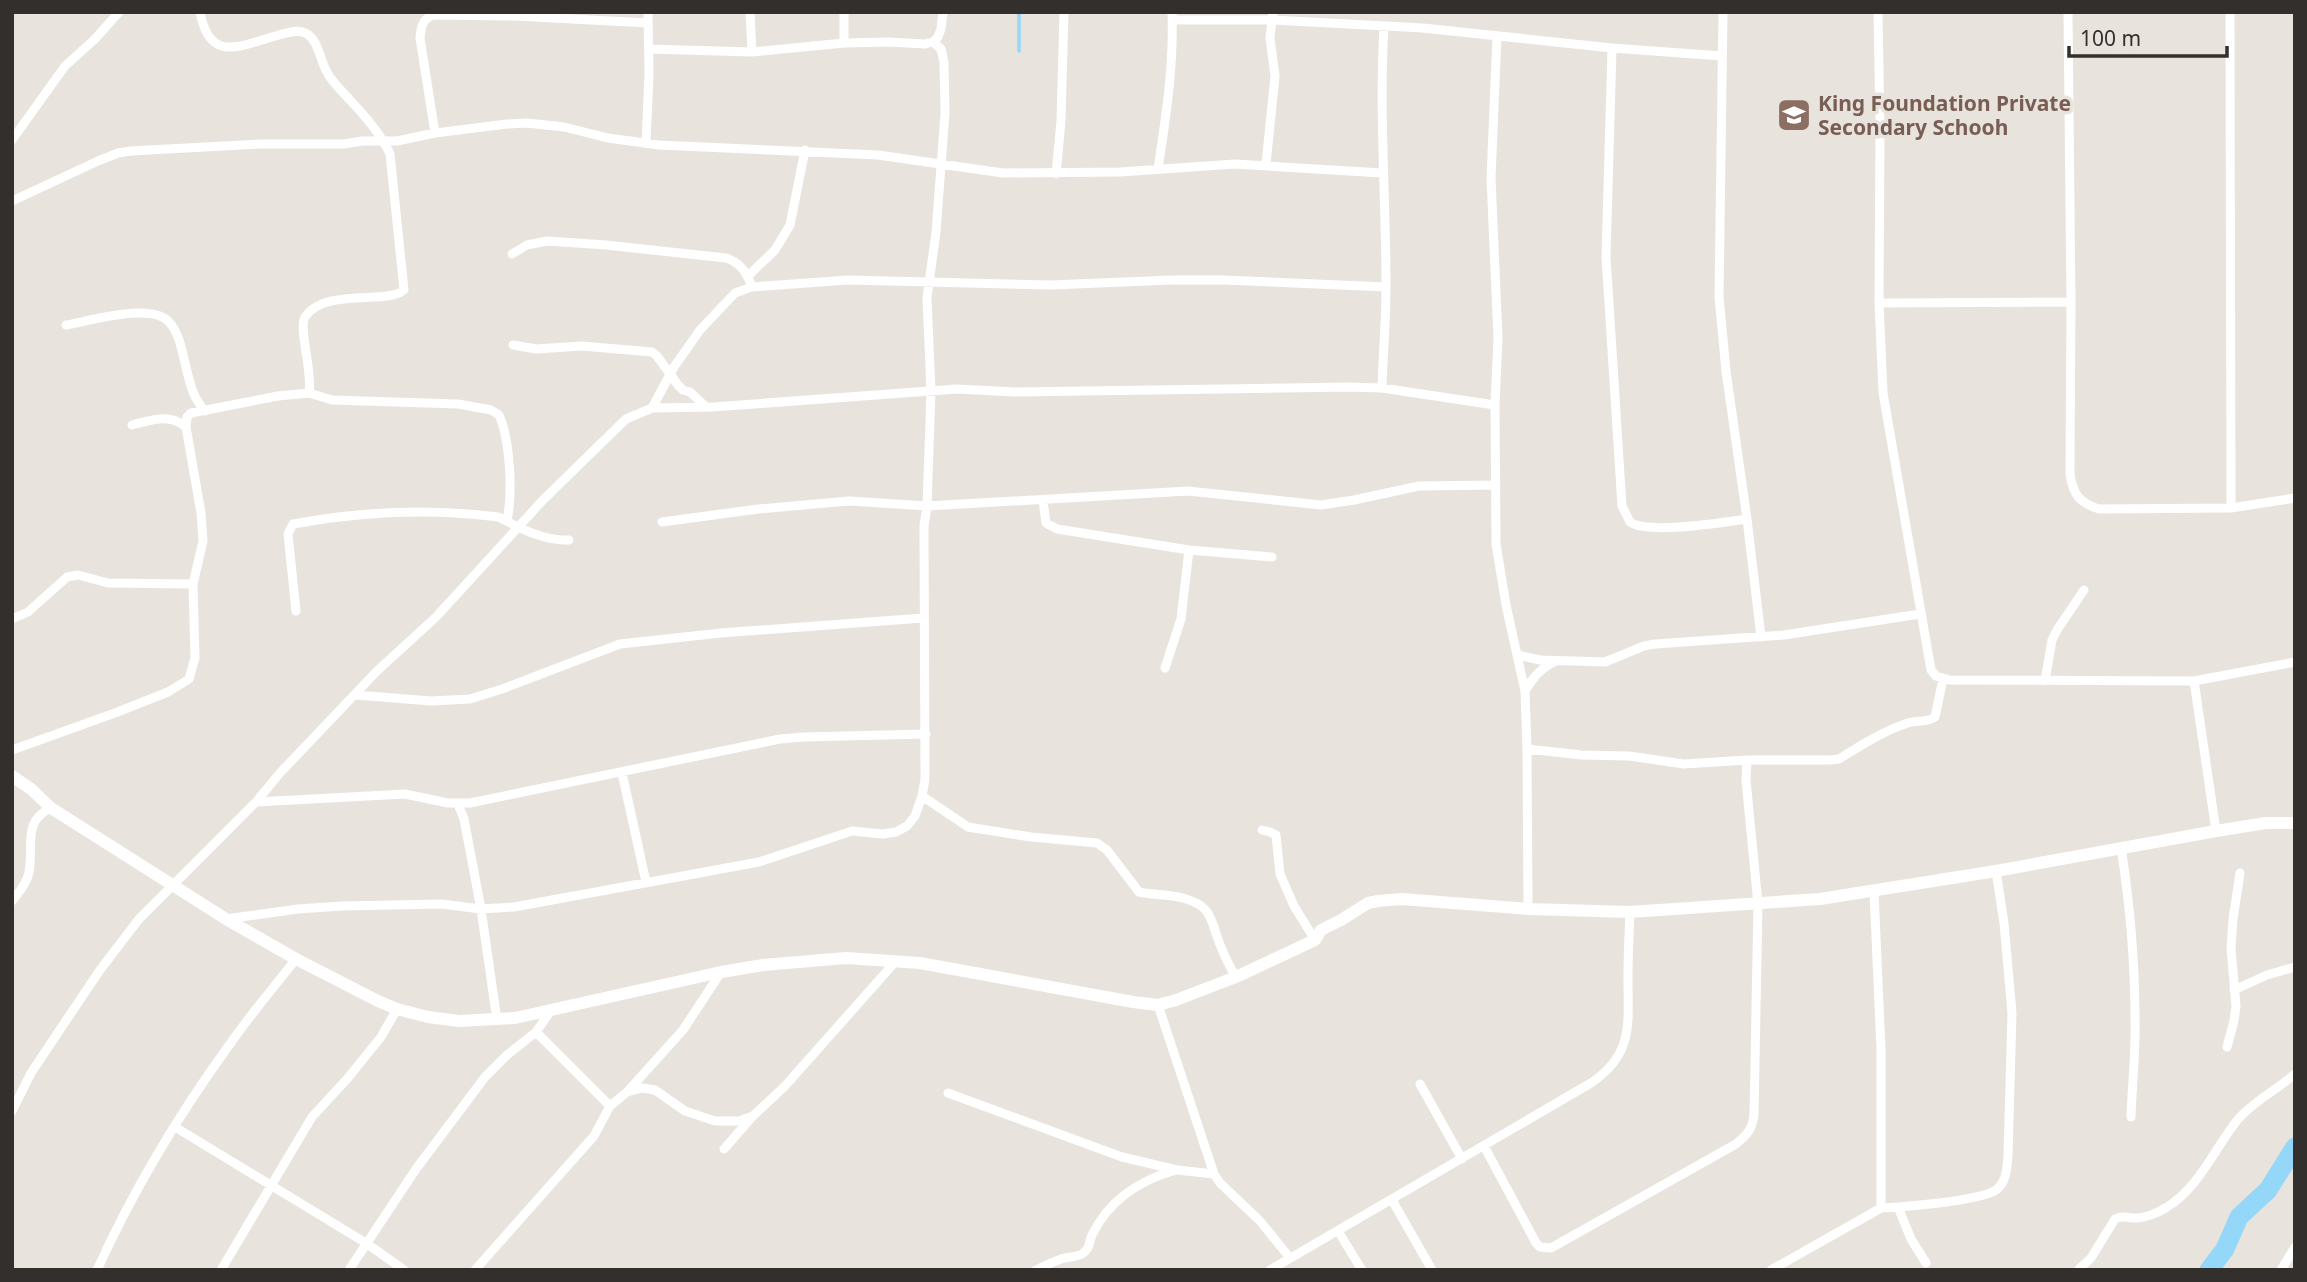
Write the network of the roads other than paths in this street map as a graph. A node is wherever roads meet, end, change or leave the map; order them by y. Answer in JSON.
{"nodes":[{"id":1,"x":119,"y":12,"type":"edge"},
{"id":2,"x":200,"y":12,"type":"edge"},
{"id":3,"x":423,"y":12,"type":"edge"},
{"id":4,"x":648,"y":12,"type":"edge"},
{"id":5,"x":750,"y":12,"type":"edge"},
{"id":6,"x":844,"y":12,"type":"edge"},
{"id":7,"x":943,"y":12,"type":"edge"},
{"id":8,"x":1064,"y":12,"type":"edge"},
{"id":9,"x":1723,"y":12,"type":"edge"},
{"id":10,"x":1878,"y":12,"type":"edge"},
{"id":11,"x":2068,"y":12,"type":"edge"},
{"id":12,"x":2230,"y":12,"type":"edge"},
{"id":13,"x":1173,"y":16,"type":"edge"},
{"id":14,"x":1273,"y":16,"type":"edge"},
{"id":15,"x":423,"y":23,"type":"junction"},
{"id":16,"x":649,"y":23,"type":"junction"},
{"id":17,"x":1384,"y":26,"type":"junction"},
{"id":18,"x":1497,"y":36,"type":"junction"},
{"id":19,"x":933,"y":42,"type":"junction"},
{"id":20,"x":845,"y":43,"type":"junction"},
{"id":21,"x":1612,"y":48,"type":"junction"},
{"id":22,"x":649,"y":49,"type":"junction"},
{"id":23,"x":752,"y":51,"type":"junction"},
{"id":24,"x":1722,"y":56,"type":"junction"},
{"id":25,"x":435,"y":133,"type":"junction"},
{"id":26,"x":12,"y":140,"type":"edge"},
{"id":27,"x":384,"y":141,"type":"junction"},
{"id":28,"x":646,"y":144,"type":"junction"},
{"id":29,"x":804,"y":150,"type":"junction"},
{"id":30,"x":1266,"y":164,"type":"junction"},
{"id":31,"x":940,"y":165,"type":"junction"},
{"id":32,"x":1158,"y":169,"type":"junction"},
{"id":33,"x":1382,"y":173,"type":"junction"},
{"id":34,"x":1056,"y":174,"type":"junction"},
{"id":35,"x":12,"y":201,"type":"edge"},
{"id":36,"x":512,"y":254,"type":"dead end"},
{"id":37,"x":748,"y":276,"type":"junction"},
{"id":38,"x":929,"y":282,"type":"junction"},
{"id":39,"x":752,"y":287,"type":"junction"},
{"id":40,"x":1386,"y":287,"type":"junction"},
{"id":41,"x":2071,"y":302,"type":"junction"},
{"id":42,"x":1879,"y":303,"type":"junction"},
{"id":43,"x":66,"y":325,"type":"dead end"},
{"id":44,"x":513,"y":345,"type":"dead end"},
{"id":45,"x":671,"y":375,"type":"junction"},
{"id":46,"x":1382,"y":388,"type":"junction"},
{"id":47,"x":932,"y":391,"type":"junction"},
{"id":48,"x":309,"y":393,"type":"junction"},
{"id":49,"x":1496,"y":405,"type":"junction"},
{"id":50,"x":706,"y":407,"type":"junction"},
{"id":51,"x":652,"y":408,"type":"junction"},
{"id":52,"x":205,"y":411,"type":"junction"},
{"id":53,"x":132,"y":425,"type":"dead end"},
{"id":54,"x":186,"y":427,"type":"junction"},
{"id":55,"x":1496,"y":485,"type":"junction"},
{"id":56,"x":2295,"y":498,"type":"edge"},
{"id":57,"x":1043,"y":501,"type":"junction"},
{"id":58,"x":927,"y":506,"type":"junction"},
{"id":59,"x":2231,"y":508,"type":"junction"},
{"id":60,"x":1747,"y":519,"type":"junction"},
{"id":61,"x":507,"y":520,"type":"junction"},
{"id":62,"x":662,"y":522,"type":"dead end"},
{"id":63,"x":519,"y":527,"type":"junction"},
{"id":64,"x":569,"y":540,"type":"dead end"},
{"id":65,"x":1189,"y":550,"type":"junction"},
{"id":66,"x":1272,"y":557,"type":"dead end"},
{"id":67,"x":194,"y":584,"type":"junction"},
{"id":68,"x":2084,"y":590,"type":"dead end"},
{"id":69,"x":296,"y":611,"type":"dead end"},
{"id":70,"x":1920,"y":614,"type":"junction"},
{"id":71,"x":923,"y":618,"type":"junction"},
{"id":72,"x":12,"y":619,"type":"edge"},
{"id":73,"x":1761,"y":637,"type":"junction"},
{"id":74,"x":1518,"y":655,"type":"junction"},
{"id":75,"x":1561,"y":659,"type":"junction"},
{"id":76,"x":2295,"y":663,"type":"edge"},
{"id":77,"x":1165,"y":668,"type":"dead end"},
{"id":78,"x":1943,"y":679,"type":"junction"},
{"id":79,"x":2045,"y":681,"type":"junction"},
{"id":80,"x":2194,"y":681,"type":"junction"},
{"id":81,"x":1525,"y":691,"type":"junction"},
{"id":82,"x":356,"y":695,"type":"junction"},
{"id":83,"x":926,"y":734,"type":"junction"},
{"id":84,"x":1527,"y":749,"type":"junction"},
{"id":85,"x":12,"y":750,"type":"edge"},
{"id":86,"x":1747,"y":760,"type":"junction"},
{"id":87,"x":622,"y":773,"type":"junction"},
{"id":88,"x":12,"y":776,"type":"edge"},
{"id":89,"x":922,"y":796,"type":"junction"},
{"id":90,"x":256,"y":802,"type":"junction"},
{"id":91,"x":458,"y":804,"type":"junction"},
{"id":92,"x":51,"y":808,"type":"junction"},
{"id":93,"x":2295,"y":823,"type":"edge"},
{"id":94,"x":1262,"y":830,"type":"dead end"},
{"id":95,"x":2216,"y":831,"type":"junction"},
{"id":96,"x":2121,"y":848,"type":"junction"},
{"id":97,"x":1996,"y":871,"type":"junction"},
{"id":98,"x":2240,"y":873,"type":"dead end"},
{"id":99,"x":646,"y":881,"type":"junction"},
{"id":100,"x":173,"y":885,"type":"junction"},
{"id":101,"x":1874,"y":892,"type":"junction"},
{"id":102,"x":12,"y":901,"type":"edge"},
{"id":103,"x":1758,"y":904,"type":"junction"},
{"id":104,"x":481,"y":909,"type":"junction"},
{"id":105,"x":1528,"y":909,"type":"junction"},
{"id":106,"x":1630,"y":912,"type":"junction"},
{"id":107,"x":226,"y":919,"type":"junction"},
{"id":108,"x":1315,"y":940,"type":"junction"},
{"id":109,"x":296,"y":959,"type":"junction"},
{"id":110,"x":896,"y":961,"type":"junction"},
{"id":111,"x":2295,"y":967,"type":"edge"},
{"id":112,"x":721,"y":972,"type":"junction"},
{"id":113,"x":1236,"y":977,"type":"junction"},
{"id":114,"x":2234,"y":990,"type":"junction"},
{"id":115,"x":1158,"y":1005,"type":"junction"},
{"id":116,"x":397,"y":1009,"type":"junction"},
{"id":117,"x":550,"y":1012,"type":"junction"},
{"id":118,"x":497,"y":1020,"type":"junction"},
{"id":119,"x":536,"y":1032,"type":"junction"},
{"id":120,"x":2227,"y":1047,"type":"dead end"},
{"id":121,"x":2295,"y":1074,"type":"edge"},
{"id":122,"x":1420,"y":1084,"type":"dead end"},
{"id":123,"x":627,"y":1092,"type":"junction"},
{"id":124,"x":948,"y":1093,"type":"dead end"},
{"id":125,"x":610,"y":1106,"type":"junction"},
{"id":126,"x":12,"y":1111,"type":"edge"},
{"id":127,"x":753,"y":1116,"type":"junction"},
{"id":128,"x":2131,"y":1117,"type":"dead end"},
{"id":129,"x":175,"y":1127,"type":"junction"},
{"id":130,"x":1484,"y":1146,"type":"junction"},
{"id":131,"x":724,"y":1149,"type":"dead end"},
{"id":132,"x":1462,"y":1159,"type":"junction"},
{"id":133,"x":1177,"y":1170,"type":"junction"},
{"id":134,"x":1214,"y":1174,"type":"junction"},
{"id":135,"x":270,"y":1186,"type":"junction"},
{"id":136,"x":1392,"y":1200,"type":"junction"},
{"id":137,"x":1898,"y":1207,"type":"junction"},
{"id":138,"x":1881,"y":1208,"type":"junction"},
{"id":139,"x":1338,"y":1231,"type":"junction"},
{"id":140,"x":366,"y":1243,"type":"junction"},
{"id":141,"x":2295,"y":1247,"type":"edge"},
{"id":142,"x":1290,"y":1258,"type":"junction"},
{"id":143,"x":1926,"y":1264,"type":"dead end"},
{"id":144,"x":97,"y":1270,"type":"edge"},
{"id":145,"x":221,"y":1270,"type":"edge"},
{"id":146,"x":349,"y":1270,"type":"edge"},
{"id":147,"x":404,"y":1270,"type":"edge"},
{"id":148,"x":475,"y":1270,"type":"edge"},
{"id":149,"x":1036,"y":1270,"type":"edge"},
{"id":150,"x":1270,"y":1270,"type":"edge"},
{"id":151,"x":1362,"y":1270,"type":"edge"},
{"id":152,"x":1433,"y":1270,"type":"edge"},
{"id":153,"x":1771,"y":1270,"type":"edge"},
{"id":154,"x":2078,"y":1270,"type":"edge"},
{"id":155,"x":2281,"y":1270,"type":"edge"}],
"edges":[{"from":1,"to":26,"type":"street"},
{"from":2,"to":27,"type":"street"},
{"from":3,"to":15,"type":"street"},
{"from":4,"to":16,"type":"street"},
{"from":5,"to":23,"type":"street"},
{"from":6,"to":20,"type":"street"},
{"from":7,"to":19,"type":"street"},
{"from":8,"to":34,"type":"street"},
{"from":9,"to":24,"type":"street"},
{"from":10,"to":42,"type":"street"},
{"from":11,"to":41,"type":"street"},
{"from":12,"to":59,"type":"street"},
{"from":13,"to":14,"type":"street"},
{"from":13,"to":32,"type":"street"},
{"from":14,"to":17,"type":"street"},
{"from":14,"to":30,"type":"street"},
{"from":15,"to":16,"type":"street"},
{"from":15,"to":25,"type":"street"},
{"from":16,"to":22,"type":"street"},
{"from":17,"to":18,"type":"street"},
{"from":17,"to":33,"type":"street"},
{"from":18,"to":21,"type":"street"},
{"from":18,"to":49,"type":"street"},
{"from":19,"to":20,"type":"street"},
{"from":19,"to":31,"type":"street"},
{"from":20,"to":23,"type":"street"},
{"from":21,"to":24,"type":"street"},
{"from":21,"to":60,"type":"street"},
{"from":22,"to":23,"type":"street"},
{"from":22,"to":28,"type":"street"},
{"from":24,"to":60,"type":"street"},
{"from":25,"to":27,"type":"street"},
{"from":25,"to":28,"type":"street"},
{"from":27,"to":35,"type":"street"},
{"from":27,"to":48,"type":"street"},
{"from":28,"to":29,"type":"street"},
{"from":29,"to":31,"type":"street"},
{"from":29,"to":37,"type":"street"},
{"from":30,"to":32,"type":"street"},
{"from":30,"to":33,"type":"street"},
{"from":31,"to":34,"type":"street"},
{"from":31,"to":38,"type":"street"},
{"from":32,"to":34,"type":"street"},
{"from":33,"to":40,"type":"street"},
{"from":36,"to":37,"type":"street"},
{"from":37,"to":39,"type":"street"},
{"from":38,"to":39,"type":"street"},
{"from":38,"to":40,"type":"street"},
{"from":38,"to":47,"type":"street"},
{"from":39,"to":45,"type":"street"},
{"from":40,"to":46,"type":"street"},
{"from":41,"to":42,"type":"street"},
{"from":41,"to":59,"type":"street"},
{"from":42,"to":70,"type":"street"},
{"from":43,"to":52,"type":"street"},
{"from":44,"to":45,"type":"street"},
{"from":45,"to":50,"type":"street"},
{"from":45,"to":51,"type":"street"},
{"from":46,"to":47,"type":"street"},
{"from":46,"to":49,"type":"street"},
{"from":47,"to":50,"type":"street"},
{"from":47,"to":58,"type":"street"},
{"from":48,"to":52,"type":"street"},
{"from":48,"to":61,"type":"street"},
{"from":49,"to":55,"type":"street"},
{"from":50,"to":51,"type":"street"},
{"from":51,"to":63,"type":"street"},
{"from":52,"to":54,"type":"street"},
{"from":53,"to":54,"type":"street"},
{"from":54,"to":67,"type":"street"},
{"from":55,"to":57,"type":"street"},
{"from":55,"to":74,"type":"street"},
{"from":56,"to":59,"type":"street"},
{"from":57,"to":58,"type":"street"},
{"from":57,"to":65,"type":"street"},
{"from":58,"to":62,"type":"street"},
{"from":58,"to":71,"type":"street"},
{"from":60,"to":73,"type":"street"},
{"from":61,"to":63,"type":"street"},
{"from":61,"to":69,"type":"street"},
{"from":63,"to":64,"type":"street"},
{"from":63,"to":82,"type":"street"},
{"from":65,"to":66,"type":"street"},
{"from":65,"to":77,"type":"street"},
{"from":67,"to":72,"type":"street"},
{"from":67,"to":85,"type":"street"},
{"from":68,"to":79,"type":"street"},
{"from":70,"to":73,"type":"street"},
{"from":70,"to":78,"type":"street"},
{"from":71,"to":82,"type":"street"},
{"from":71,"to":83,"type":"street"},
{"from":73,"to":75,"type":"street"},
{"from":74,"to":75,"type":"street"},
{"from":74,"to":81,"type":"street"},
{"from":75,"to":81,"type":"street"},
{"from":76,"to":80,"type":"street"},
{"from":78,"to":79,"type":"street"},
{"from":78,"to":86,"type":"street"},
{"from":79,"to":80,"type":"street"},
{"from":80,"to":95,"type":"street"},
{"from":81,"to":84,"type":"street"},
{"from":82,"to":90,"type":"street"},
{"from":83,"to":87,"type":"street"},
{"from":83,"to":89,"type":"street"},
{"from":84,"to":86,"type":"street"},
{"from":84,"to":105,"type":"street"},
{"from":86,"to":103,"type":"street"},
{"from":87,"to":91,"type":"street"},
{"from":87,"to":99,"type":"street"},
{"from":88,"to":92,"type":"street"},
{"from":89,"to":99,"type":"street"},
{"from":89,"to":113,"type":"street"},
{"from":90,"to":91,"type":"street"},
{"from":90,"to":100,"type":"street"},
{"from":91,"to":104,"type":"street"},
{"from":92,"to":100,"type":"street"},
{"from":92,"to":102,"type":"street"},
{"from":93,"to":95,"type":"street"},
{"from":94,"to":108,"type":"street"},
{"from":95,"to":96,"type":"street"},
{"from":96,"to":97,"type":"street"},
{"from":96,"to":128,"type":"street"},
{"from":97,"to":101,"type":"street"},
{"from":97,"to":137,"type":"street"},
{"from":98,"to":114,"type":"street"},
{"from":99,"to":104,"type":"street"},
{"from":100,"to":107,"type":"street"},
{"from":100,"to":126,"type":"street"},
{"from":101,"to":103,"type":"street"},
{"from":101,"to":138,"type":"street"},
{"from":103,"to":106,"type":"street"},
{"from":103,"to":130,"type":"street"},
{"from":104,"to":107,"type":"street"},
{"from":104,"to":118,"type":"street"},
{"from":105,"to":106,"type":"street"},
{"from":105,"to":108,"type":"street"},
{"from":106,"to":130,"type":"street"},
{"from":107,"to":109,"type":"street"},
{"from":108,"to":113,"type":"street"},
{"from":109,"to":116,"type":"street"},
{"from":109,"to":129,"type":"street"},
{"from":110,"to":112,"type":"street"},
{"from":110,"to":115,"type":"street"},
{"from":110,"to":127,"type":"street"},
{"from":111,"to":114,"type":"street"},
{"from":112,"to":117,"type":"street"},
{"from":112,"to":123,"type":"street"},
{"from":113,"to":115,"type":"street"},
{"from":114,"to":120,"type":"street"},
{"from":115,"to":134,"type":"street"},
{"from":116,"to":118,"type":"street"},
{"from":116,"to":135,"type":"street"},
{"from":117,"to":118,"type":"street"},
{"from":117,"to":119,"type":"street"},
{"from":119,"to":125,"type":"street"},
{"from":119,"to":140,"type":"street"},
{"from":121,"to":154,"type":"street"},
{"from":122,"to":132,"type":"street"},
{"from":123,"to":125,"type":"street"},
{"from":123,"to":127,"type":"street"},
{"from":124,"to":133,"type":"street"},
{"from":125,"to":148,"type":"street"},
{"from":127,"to":131,"type":"street"},
{"from":129,"to":135,"type":"street"},
{"from":129,"to":144,"type":"street"},
{"from":130,"to":132,"type":"street"},
{"from":132,"to":136,"type":"street"},
{"from":133,"to":134,"type":"street"},
{"from":133,"to":149,"type":"street"},
{"from":134,"to":142,"type":"street"},
{"from":135,"to":140,"type":"street"},
{"from":135,"to":145,"type":"street"},
{"from":136,"to":139,"type":"street"},
{"from":136,"to":152,"type":"street"},
{"from":137,"to":138,"type":"street"},
{"from":137,"to":143,"type":"street"},
{"from":138,"to":153,"type":"street"},
{"from":139,"to":142,"type":"street"},
{"from":139,"to":151,"type":"street"},
{"from":140,"to":146,"type":"street"},
{"from":140,"to":147,"type":"street"},
{"from":141,"to":155,"type":"street"},
{"from":142,"to":150,"type":"street"}]}
